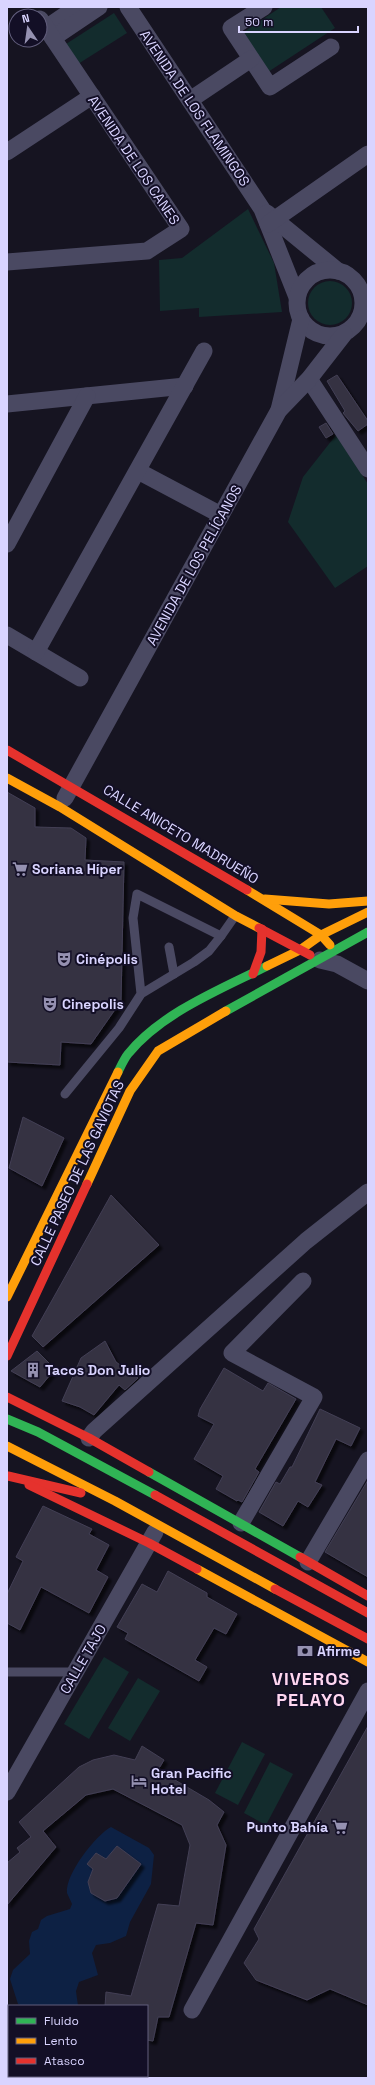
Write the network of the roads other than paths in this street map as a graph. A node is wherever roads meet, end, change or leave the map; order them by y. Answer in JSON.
{"nodes":[{"id":1,"x":77,"y":7,"type":"edge"},
{"id":2,"x":98,"y":7,"type":"edge"},
{"id":3,"x":128,"y":7,"type":"edge"},
{"id":4,"x":264,"y":7,"type":"edge"},
{"id":5,"x":48,"y":23,"type":"edge"},
{"id":6,"x":48,"y":24,"type":"edge"},
{"id":7,"x":48,"y":31,"type":"edge"},
{"id":8,"x":332,"y":47,"type":"dead end"},
{"id":9,"x":254,"y":63,"type":"junction"},
{"id":10,"x":92,"y":96,"type":"junction"},
{"id":11,"x":193,"y":105,"type":"junction"},
{"id":12,"x":7,"y":152,"type":"edge"},
{"id":13,"x":368,"y":154,"type":"edge"},
{"id":14,"x":351,"y":165,"type":"junction"},
{"id":15,"x":368,"y":171,"type":"edge"},
{"id":16,"x":269,"y":218,"type":"junction"},
{"id":17,"x":7,"y":262,"type":"edge"},
{"id":18,"x":344,"y":274,"type":"junction"},
{"id":19,"x":368,"y":280,"type":"edge"},
{"id":20,"x":297,"y":297,"type":"junction"},
{"id":21,"x":301,"y":319,"type":"junction"},
{"id":22,"x":355,"y":329,"type":"edge"},
{"id":23,"x":204,"y":351,"type":"dead end"},
{"id":24,"x":309,"y":379,"type":"junction"},
{"id":25,"x":185,"y":386,"type":"junction"},
{"id":26,"x":87,"y":396,"type":"junction"},
{"id":27,"x":7,"y":404,"type":"edge"},
{"id":28,"x":279,"y":410,"type":"junction"},
{"id":29,"x":368,"y":470,"type":"edge"},
{"id":30,"x":138,"y":471,"type":"junction"},
{"id":31,"x":221,"y":515,"type":"junction"},
{"id":32,"x":7,"y":544,"type":"edge"},
{"id":33,"x":7,"y":635,"type":"edge"},
{"id":34,"x":36,"y":652,"type":"junction"},
{"id":35,"x":80,"y":678,"type":"dead end"},
{"id":36,"x":7,"y":750,"type":"edge"},
{"id":37,"x":7,"y":778,"type":"edge"},
{"id":38,"x":71,"y":786,"type":"junction"},
{"id":39,"x":60,"y":807,"type":"junction"},
{"id":40,"x":262,"y":898,"type":"junction"},
{"id":41,"x":368,"y":901,"type":"edge"},
{"id":42,"x":368,"y":912,"type":"edge"},
{"id":43,"x":236,"y":916,"type":"junction"},
{"id":44,"x":262,"y":929,"type":"junction"},
{"id":45,"x":368,"y":932,"type":"edge"},
{"id":46,"x":321,"y":935,"type":"junction"},
{"id":47,"x":221,"y":936,"type":"junction"},
{"id":48,"x":169,"y":947,"type":"dead end"},
{"id":49,"x":300,"y":950,"type":"junction"},
{"id":50,"x":336,"y":957,"type":"junction"},
{"id":51,"x":320,"y":960,"type":"junction"},
{"id":52,"x":174,"y":974,"type":"junction"},
{"id":53,"x":253,"y":974,"type":"junction"},
{"id":54,"x":368,"y":981,"type":"edge"},
{"id":55,"x":141,"y":994,"type":"junction"},
{"id":56,"x":65,"y":1094,"type":"dead end"},
{"id":57,"x":368,"y":1192,"type":"edge"},
{"id":58,"x":303,"y":1280,"type":"dead end"},
{"id":59,"x":7,"y":1297,"type":"edge"},
{"id":60,"x":7,"y":1356,"type":"edge"},
{"id":61,"x":7,"y":1397,"type":"edge"},
{"id":62,"x":7,"y":1419,"type":"edge"},
{"id":63,"x":89,"y":1438,"type":"junction"},
{"id":64,"x":7,"y":1446,"type":"edge"},
{"id":65,"x":368,"y":1460,"type":"edge"},
{"id":66,"x":7,"y":1478,"type":"edge"},
{"id":67,"x":115,"y":1501,"type":"junction"},
{"id":68,"x":241,"y":1523,"type":"junction"},
{"id":69,"x":159,"y":1525,"type":"junction"},
{"id":70,"x":148,"y":1546,"type":"junction"},
{"id":71,"x":308,"y":1562,"type":"junction"},
{"id":72,"x":368,"y":1596,"type":"edge"},
{"id":73,"x":368,"y":1612,"type":"edge"},
{"id":74,"x":368,"y":1639,"type":"edge"},
{"id":75,"x":368,"y":1662,"type":"edge"},
{"id":76,"x":368,"y":1671,"type":"edge"},
{"id":77,"x":7,"y":1672,"type":"edge"},
{"id":78,"x":76,"y":1672,"type":"junction"},
{"id":79,"x":368,"y":1691,"type":"edge"},
{"id":80,"x":7,"y":1792,"type":"edge"},
{"id":81,"x":192,"y":2010,"type":"dead end"}],
"edges":[{"from":1,"to":5,"type":"street"},
{"from":2,"to":6,"type":"street"},
{"from":3,"to":11,"type":"street","name":"AVENIDA DE LOS FLAMINGOS"},
{"from":4,"to":9,"type":"street"},
{"from":7,"to":10,"type":"street","name":"AVENIDA DE LOS CANES"},
{"from":8,"to":9,"type":"street"},
{"from":9,"to":11,"type":"street"},
{"from":10,"to":12,"type":"street"},
{"from":10,"to":17,"type":"street","name":"AVENIDA DE LOS CANES"},
{"from":11,"to":16,"type":"street","name":"AVENIDA DE LOS FLAMINGOS"},
{"from":13,"to":14,"type":"street"},
{"from":14,"to":15,"type":"street"},
{"from":14,"to":16,"type":"street"},
{"from":16,"to":18,"type":"street","name":"AVENIDA DE LOS FLAMINGOS"},
{"from":16,"to":20,"type":"street","name":"AVENIDA DE LOS FLAMINGOS"},
{"from":18,"to":19,"type":"street","name":"AVENIDA DE LOS FLAMINGOS"},
{"from":18,"to":20,"type":"street"},
{"from":18,"to":22,"type":"street"},
{"from":20,"to":21,"type":"street"},
{"from":21,"to":22,"type":"street"},
{"from":21,"to":28,"type":"street"},
{"from":22,"to":24,"type":"street","name":"AVENIDA DE LOS PELÍCANOS"},
{"from":23,"to":25,"type":"street"},
{"from":24,"to":28,"type":"street","name":"AVENIDA DE LOS PELÍCANOS"},
{"from":24,"to":29,"type":"street"},
{"from":25,"to":26,"type":"street"},
{"from":25,"to":30,"type":"street"},
{"from":26,"to":27,"type":"street"},
{"from":26,"to":32,"type":"street"},
{"from":28,"to":31,"type":"street","name":"AVENIDA DE LOS PELÍCANOS"},
{"from":30,"to":31,"type":"street"},
{"from":30,"to":34,"type":"street"},
{"from":31,"to":38,"type":"street","name":"AVENIDA DE LOS PELÍCANOS"},
{"from":33,"to":34,"type":"street"},
{"from":34,"to":35,"type":"street"},
{"from":36,"to":38,"type":"main road","name":"CALLE ANICETO MADRUEÑO"},
{"from":37,"to":39,"type":"main road"},
{"from":38,"to":39,"type":"street","name":"AVENIDA DE LOS PELÍCANOS"},
{"from":38,"to":40,"type":"main road","name":"CALLE ANICETO MADRUEÑO"},
{"from":39,"to":43,"type":"main road"},
{"from":40,"to":41,"type":"main road"},
{"from":40,"to":46,"type":"main road","name":"CALLE ANICETO MADRUEÑO"},
{"from":42,"to":46,"type":"main road","name":"CALLE PASEO DE LAS GAVIOTAS"},
{"from":43,"to":44,"type":"main road"},
{"from":43,"to":47,"type":"lane"},
{"from":44,"to":49,"type":"main road"},
{"from":44,"to":53,"type":"main road"},
{"from":45,"to":50,"type":"main road"},
{"from":46,"to":49,"type":"main road","name":"CALLE PASEO DE LAS GAVIOTAS"},
{"from":46,"to":50,"type":"main road","name":"CALLE ANICETO MADRUEÑO"},
{"from":47,"to":52,"type":"lane"},
{"from":47,"to":55,"type":"lane"},
{"from":48,"to":52,"type":"lane"},
{"from":49,"to":51,"type":"main road"},
{"from":49,"to":53,"type":"main road","name":"CALLE PASEO DE LAS GAVIOTAS"},
{"from":50,"to":51,"type":"street"},
{"from":50,"to":54,"type":"street"},
{"from":51,"to":60,"type":"main road","name":"CALLE PASEO DE LAS GAVIOTAS"},
{"from":52,"to":55,"type":"lane"},
{"from":53,"to":59,"type":"main road","name":"CALLE PASEO DE LAS GAVIOTAS"},
{"from":55,"to":56,"type":"lane"},
{"from":57,"to":63,"type":"street"},
{"from":58,"to":68,"type":"street"},
{"from":61,"to":63,"type":"main road"},
{"from":62,"to":73,"type":"main road"},
{"from":63,"to":68,"type":"main road"},
{"from":64,"to":67,"type":"main road"},
{"from":65,"to":71,"type":"street"},
{"from":66,"to":67,"type":"main road"},
{"from":66,"to":70,"type":"street"},
{"from":67,"to":69,"type":"main road"},
{"from":68,"to":71,"type":"main road"},
{"from":69,"to":70,"type":"street","name":"CALLE TAJO"},
{"from":69,"to":74,"type":"main road"},
{"from":70,"to":75,"type":"main road"},
{"from":70,"to":76,"type":"street"},
{"from":70,"to":78,"type":"street","name":"CALLE TAJO"},
{"from":71,"to":72,"type":"main road"},
{"from":77,"to":78,"type":"lane"},
{"from":78,"to":80,"type":"street","name":"CALLE TAJO"},
{"from":79,"to":81,"type":"street"}]}
